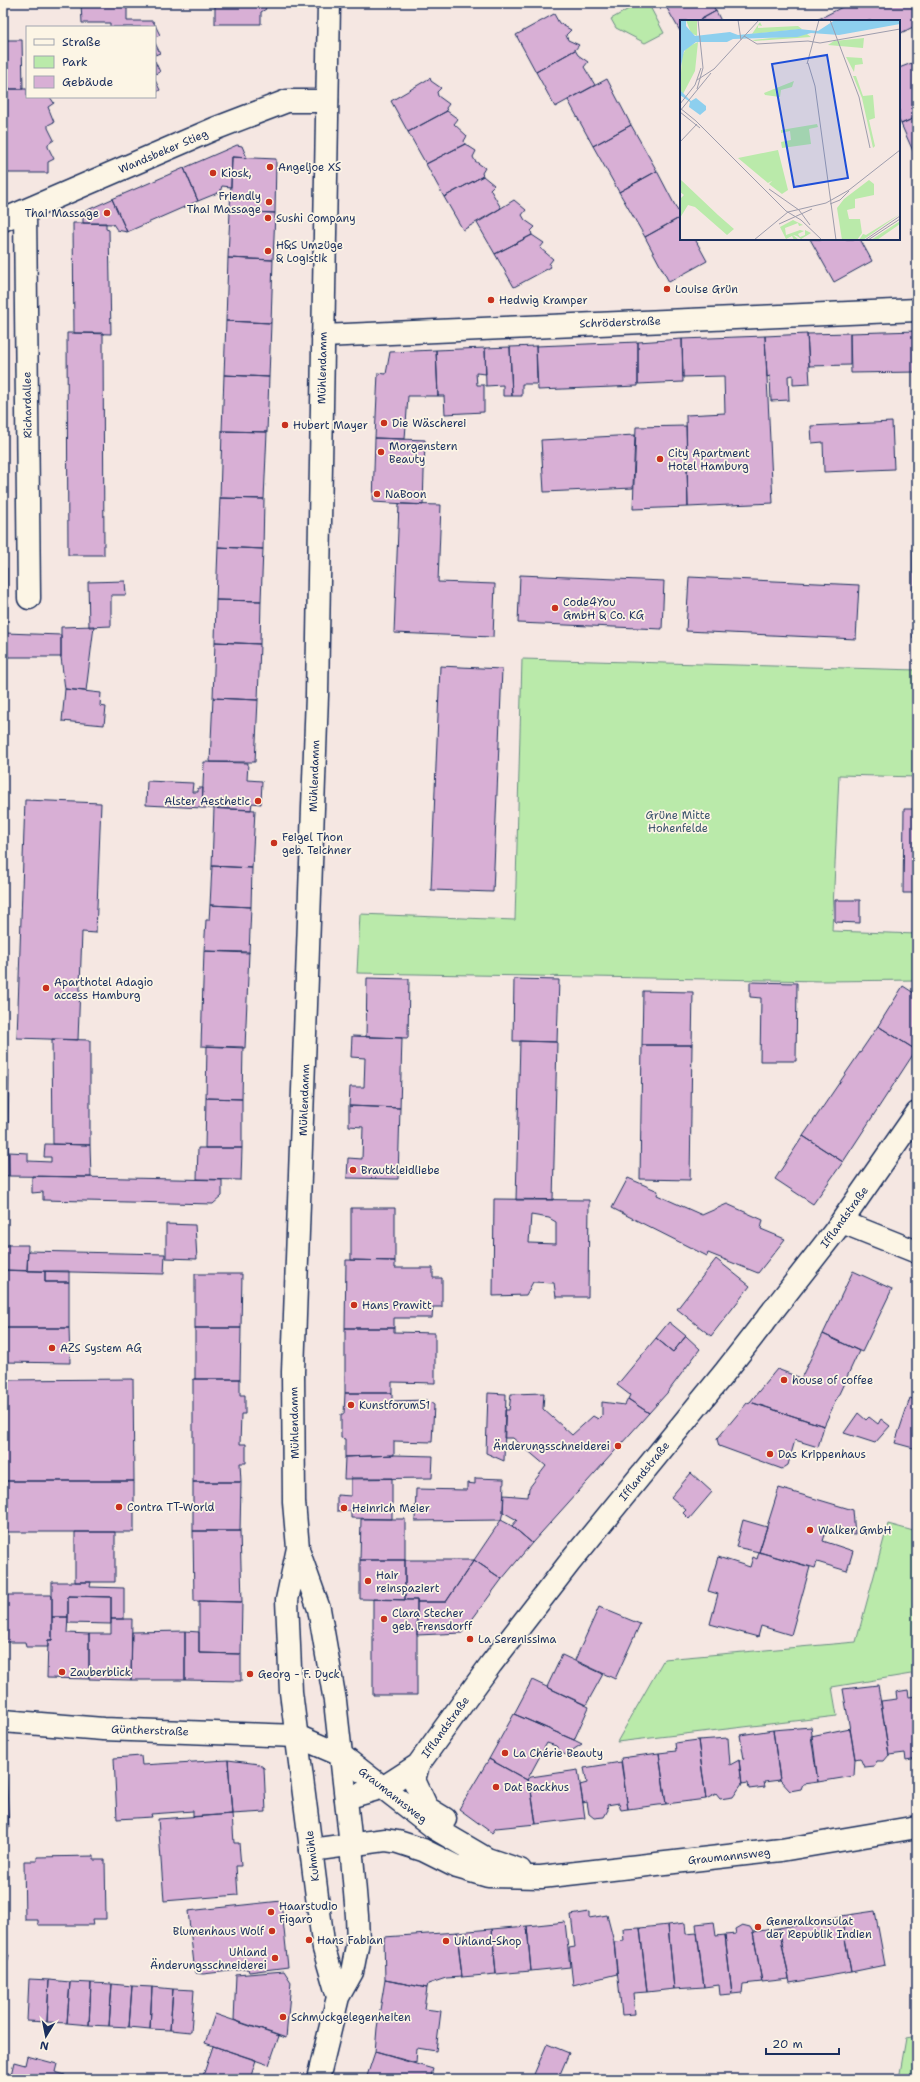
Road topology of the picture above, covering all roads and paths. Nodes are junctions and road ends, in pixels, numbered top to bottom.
1 (329, 3) edge
2 (327, 101) junction
3 (25, 211) junction
4 (3, 220) edge
5 (917, 310) edge
6 (323, 336) junction
7 (29, 598) dead end
8 (917, 1113) edge
9 (842, 1222) junction
10 (917, 1252) edge
11 (298, 1548) junction
12 (3, 1721) edge
13 (297, 1736) junction
14 (341, 1755) junction
15 (418, 1765) junction
16 (384, 1787) junction
17 (346, 1798) junction
18 (917, 1827) edge
19 (352, 1844) junction
20 (311, 1850) junction
21 (488, 1859) junction
22 (540, 1878) junction
23 (338, 1997) junction
24 (318, 2079) edge

1 - 2 street, Mühlendamm
2 - 3 street, Wandsbeker Stieg
2 - 6 street, Mühlendamm
3 - 4 street, Wandsbeker Stieg
3 - 7 street, Richardallee
5 - 6 street, Schröderstraße
6 - 11 street, Mühlendamm
8 - 9 street, Ifflandstraße
9 - 10 street
9 - 15 street, Ifflandstraße
11 - 13 street, Mühlendamm
11 - 14 street, Mühlendamm
12 - 13 street, Güntherstraße
13 - 14 street, Graumannsweg
13 - 20 street, Kuhmühle
14 - 16 street, Graumannsweg
14 - 17 street, Kuhmühle
15 - 16 street, Ifflandstraße
15 - 21 street, Graumannsweg
16 - 17 street, Ifflandstraße
16 - 21 street, Graumannsweg
17 - 19 street, Kuhmühle
18 - 22 street, Graumannsweg
19 - 20 street, Graumannsweg
19 - 22 street, Graumannsweg
19 - 23 street, Kuhmühle
20 - 23 street, Kuhmühle
21 - 22 street, Graumannsweg
23 - 24 street, Kuhmühle

